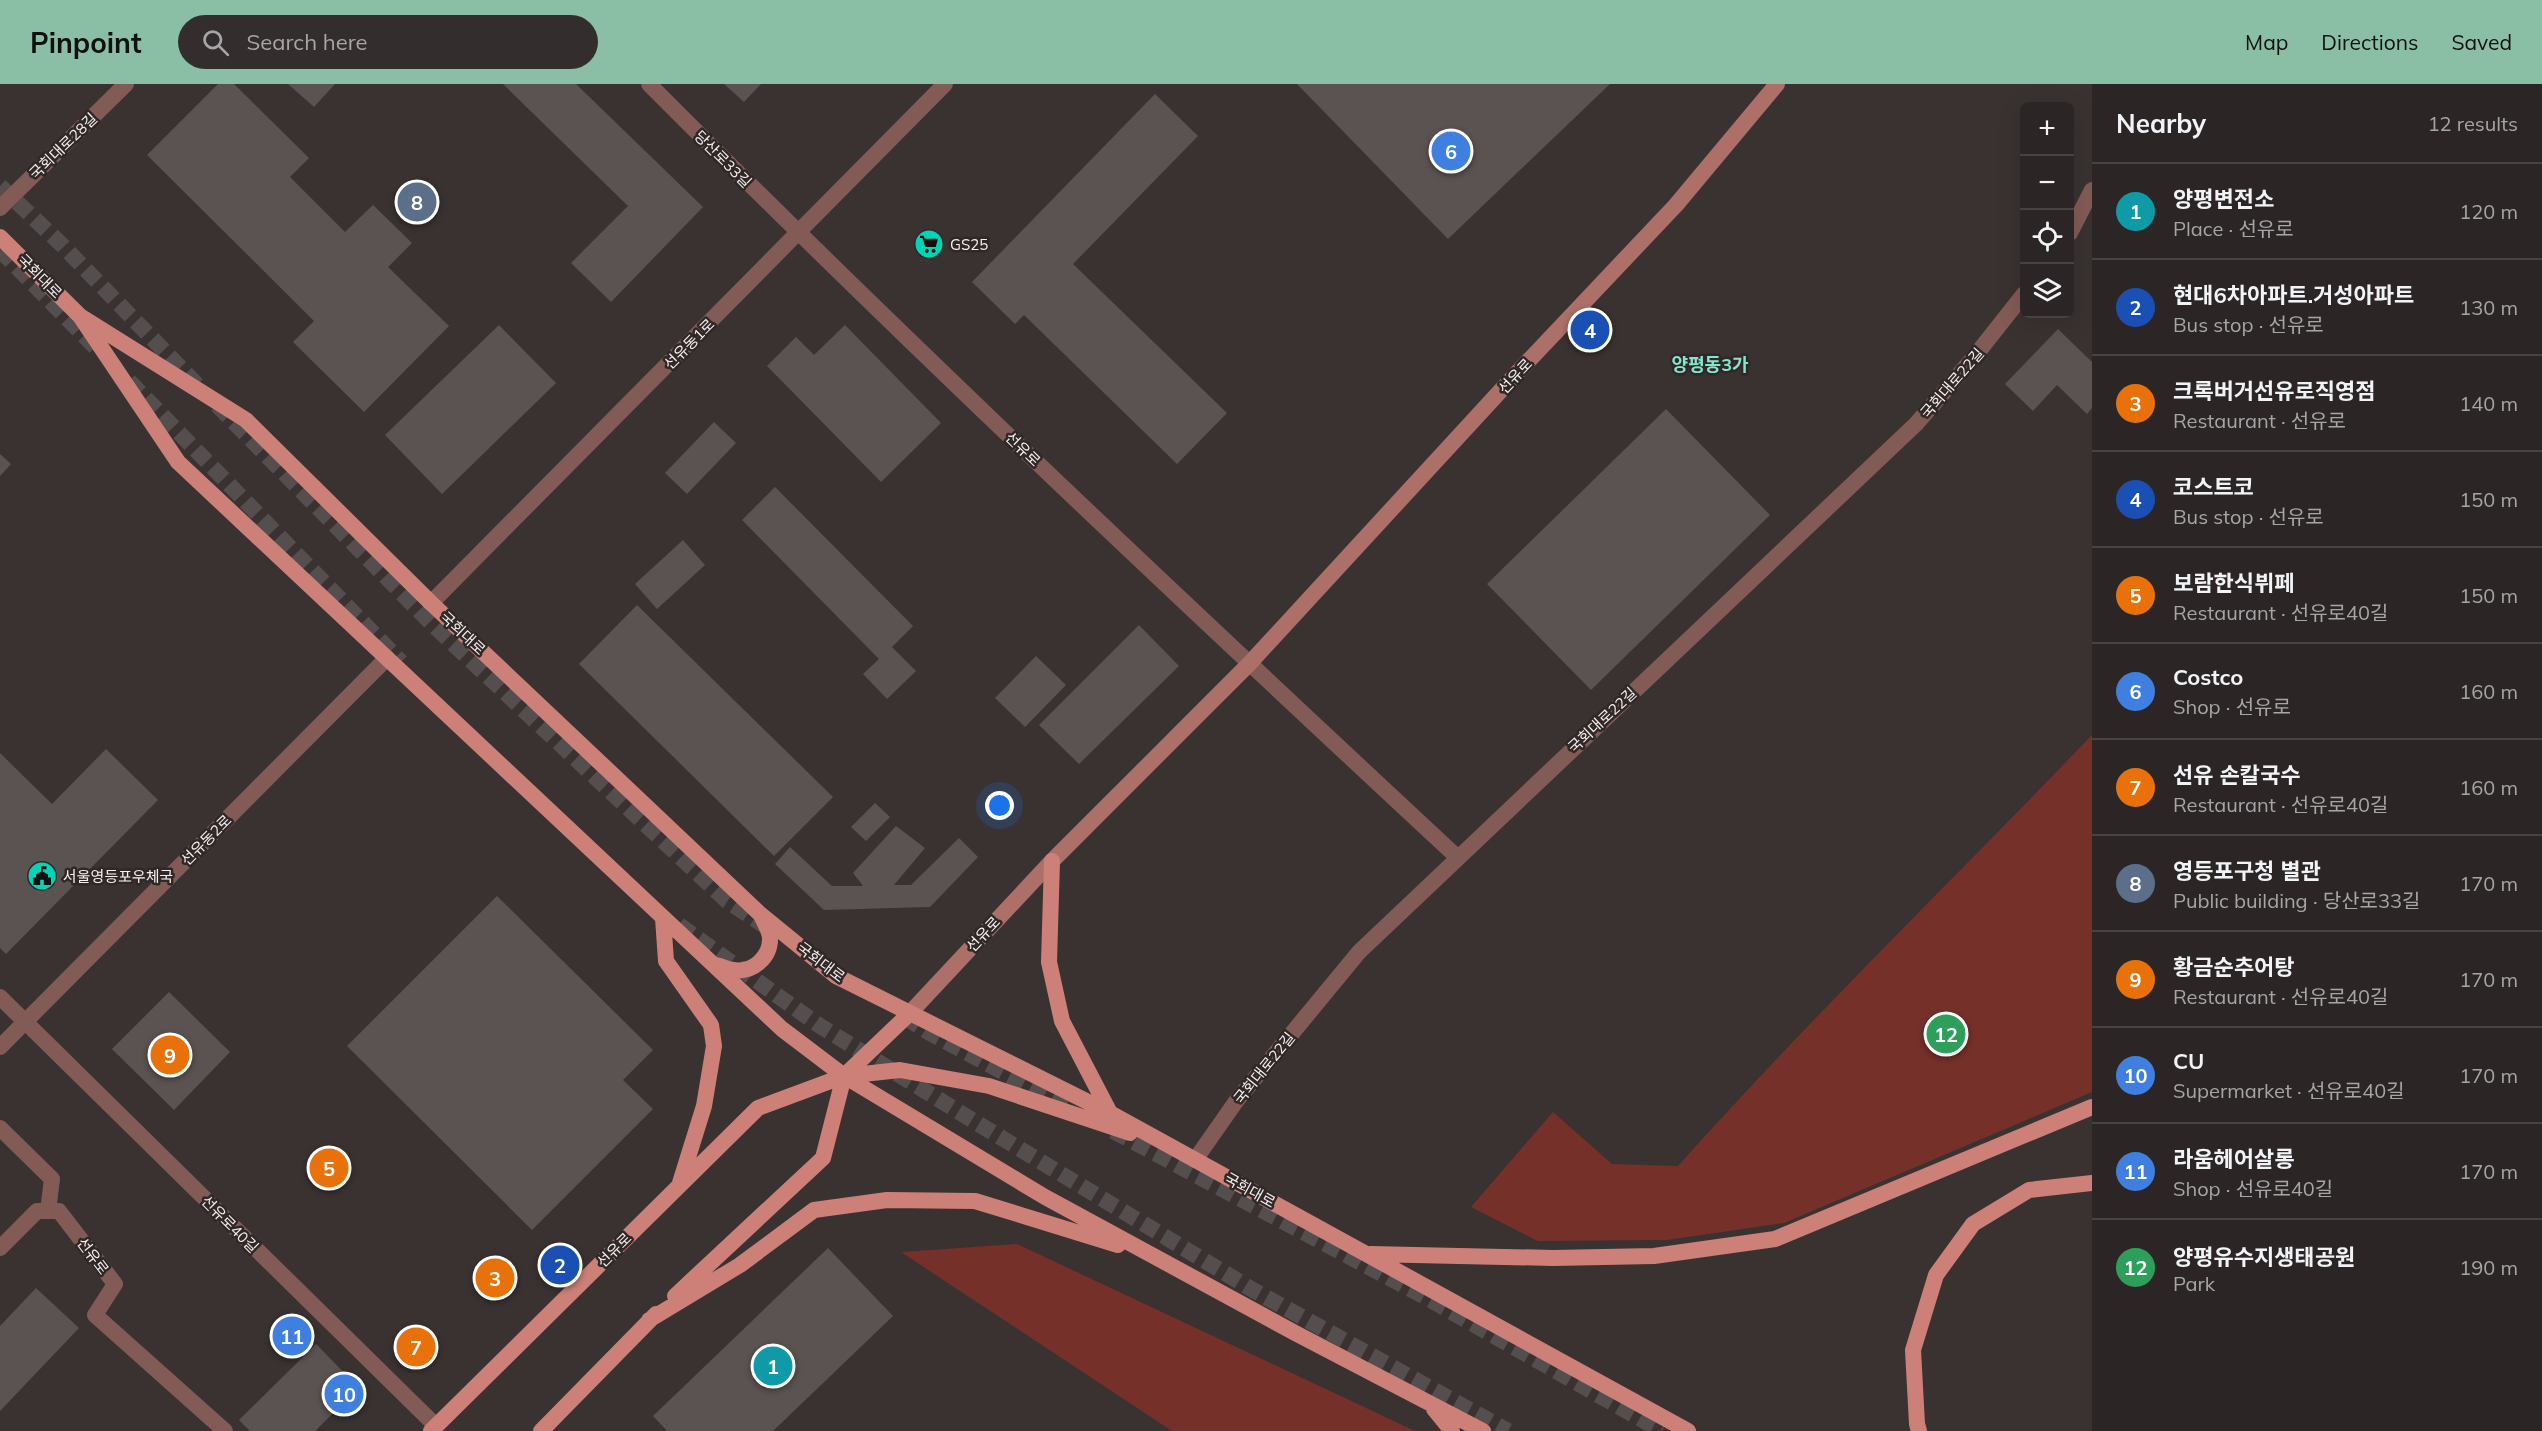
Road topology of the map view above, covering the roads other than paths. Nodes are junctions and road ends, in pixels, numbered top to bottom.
1 (126, 84) edge
2 (649, 84) edge
3 (945, 84) edge
4 (1777, 84) edge
5 (2092, 190) edge
6 (0, 208) edge
7 (2074, 225) edge
8 (798, 233) junction
9 (0, 237) edge
10 (2020, 300) edge
11 (80, 316) junction
12 (431, 603) junction
13 (387, 658) junction
14 (1249, 664) junction
15 (1457, 857) junction
16 (1052, 861) junction
17 (760, 914) junction
18 (663, 918) junction
19 (714, 964) junction
20 (0, 997) edge
21 (909, 1014) junction
22 (25, 1022) junction
23 (0, 1047) edge
24 (844, 1076) junction
25 (2092, 1107) edge
26 (1110, 1113) junction
27 (0, 1128) edge
28 (1170, 1146) junction
29 (1196, 1160) junction
30 (2092, 1183) edge
31 (680, 1185) junction
32 (48, 1211) junction
33 (0, 1248) edge
34 (1367, 1254) junction
35 (1150, 1255) junction
36 (650, 1320) junction
37 (1427, 1401) junction
38 (433, 1428) edge
39 (225, 1431) edge
40 (541, 1431) edge
41 (1452, 1431) edge
42 (1483, 1431) edge
43 (1688, 1431) edge
44 (1919, 1431) edge

1 - 6 street, 국회대로28길
2 - 8 street, 당산로33길
3 - 8 street, 선유동1로
4 - 14 main road, 선유로
5 - 7 street
8 - 12 street, 선유동1로
8 - 14 street, 선유로
9 - 11 main road, 국회대로
10 - 15 street, 국회대로22길
11 - 12 main road, 국회대로
11 - 13 main road, 국회대로
12 - 17 main road, 국회대로
13 - 18 main road, 국회대로
13 - 22 street, 선유동2로
14 - 15 street
14 - 16 main road, 선유로
15 - 29 street, 국회대로22길
16 - 21 main road, 선유로
16 - 26 main road
17 - 19 main road
17 - 21 main road, 국회대로
18 - 19 main road, 국회대로
18 - 31 main road
19 - 24 main road, 국회대로
20 - 22 street, 선유로40길
21 - 24 main road, 선유로
21 - 26 main road, 국회대로
22 - 23 street, 선유동2로
22 - 38 street, 선유로40길
24 - 28 main road
24 - 31 main road, 선유로
24 - 35 main road, 국회대로
24 - 36 main road
25 - 34 main road
26 - 28 main road, 국회대로
27 - 32 street
28 - 29 main road, 국회대로
29 - 34 main road, 국회대로
30 - 44 main road
31 - 38 main road, 선유로
32 - 33 street
32 - 39 street, 선유로
34 - 43 main road, 국회대로
35 - 36 main road
35 - 37 main road, 국회대로
36 - 40 main road
37 - 41 main road
37 - 42 main road, 국회대로

